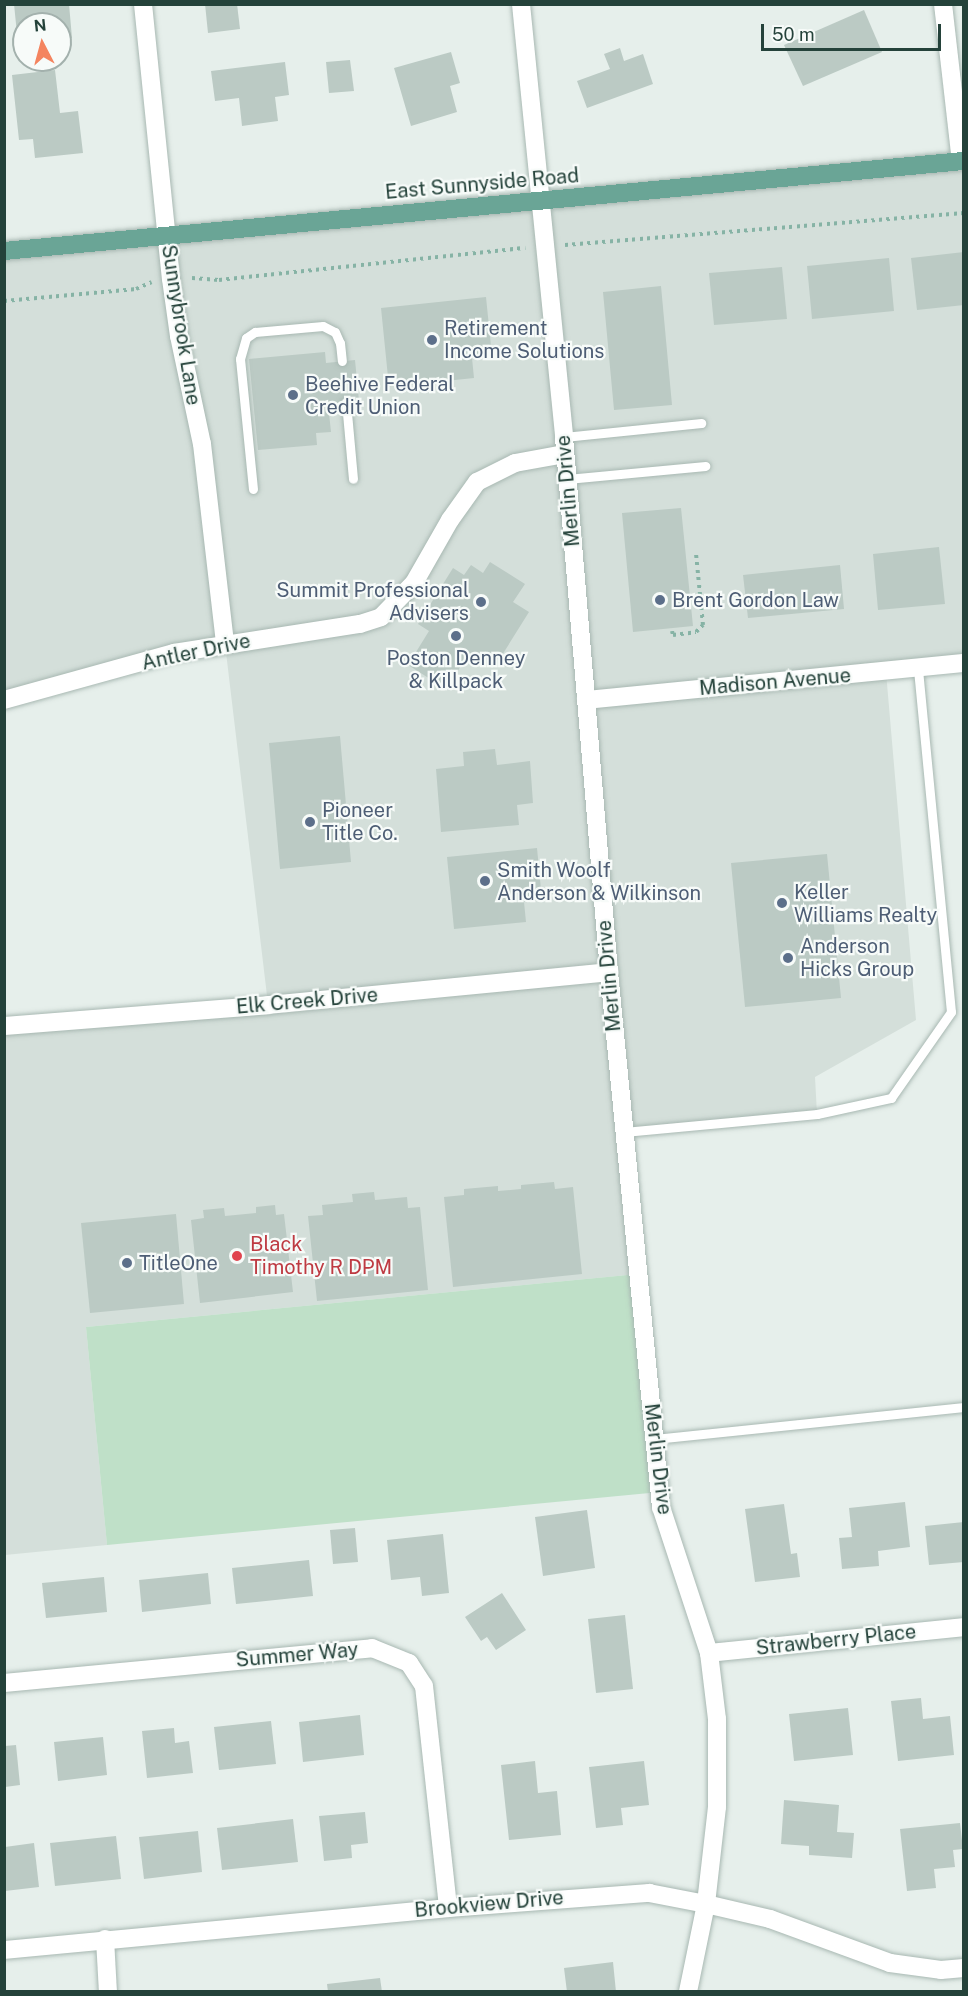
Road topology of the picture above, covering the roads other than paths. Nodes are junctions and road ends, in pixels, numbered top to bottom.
1 (143, 4) edge
2 (521, 4) edge
3 (943, 4) edge
4 (962, 161) edge
5 (540, 201) junction
6 (166, 236) junction
7 (4, 251) edge
8 (342, 361) dead end
9 (346, 402) dead end
10 (701, 423) dead end
11 (564, 445) junction
12 (705, 465) dead end
13 (353, 479) dead end
14 (567, 479) junction
15 (253, 489) dead end
16 (225, 644) junction
17 (963, 663) edge
18 (918, 668) junction
19 (4, 700) edge
20 (586, 700) junction
21 (609, 972) junction
22 (4, 1026) edge
23 (624, 1132) junction
24 (963, 1407) edge
25 (654, 1439) junction
26 (963, 1627) edge
27 (709, 1653) junction
28 (4, 1683) edge
29 (706, 1904) junction
30 (448, 1908) junction
31 (105, 1939) junction
32 (4, 1950) edge
33 (963, 1968) edge
34 (108, 1992) edge
35 (688, 1992) edge

1 - 6 street, Sunnybrook Lane
2 - 5 street, Merlin Drive
3 - 4 street
4 - 5 main road, East Sunnyside Road
5 - 6 main road, East Sunnyside Road
5 - 11 street, Merlin Drive
6 - 7 main road, East Sunnyside Road
6 - 16 street, Sunnybrook Lane
8 - 15 lane
9 - 13 lane
10 - 11 lane
11 - 14 street, Merlin Drive
11 - 16 street, Antler Drive
12 - 14 lane
14 - 20 street, Merlin Drive
16 - 19 street, Antler Drive
17 - 18 street, Madison Avenue
18 - 20 street, Madison Avenue
18 - 23 lane
20 - 21 street, Merlin Drive
21 - 22 street, Elk Creek Drive
21 - 23 street, Merlin Drive
23 - 25 street, Merlin Drive
24 - 25 lane
25 - 27 street, Merlin Drive
26 - 27 street, Strawberry Place
27 - 29 street, Merlin Drive
28 - 30 street, Summer Way
29 - 30 street, Brookview Drive
29 - 33 street, Brookview Drive
29 - 35 street, Merlin Drive
30 - 31 street, Brookview Drive
31 - 32 street, Brookview Drive
31 - 34 street

